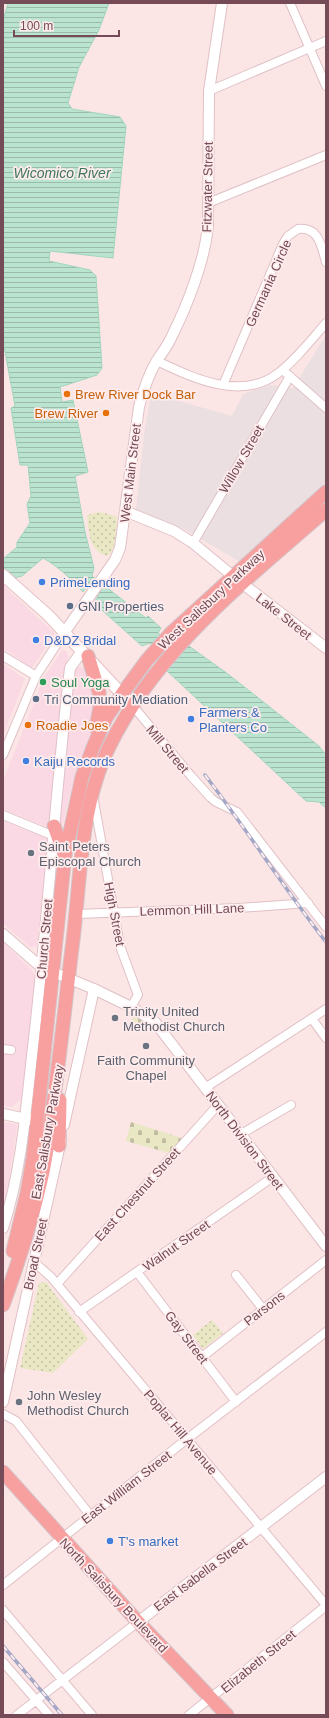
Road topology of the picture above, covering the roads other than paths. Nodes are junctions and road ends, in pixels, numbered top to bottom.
1 (222, 3) edge
2 (290, 3) edge
3 (326, 41) edge
4 (309, 48) junction
5 (326, 86) edge
6 (209, 91) junction
7 (326, 155) edge
8 (208, 203) junction
9 (326, 262) edge
10 (326, 323) edge
11 (156, 361) junction
12 (282, 369) junction
13 (290, 376) junction
14 (223, 385) junction
15 (326, 408) edge
16 (326, 492) edge
17 (326, 510) edge
18 (125, 511) junction
19 (192, 543) junction
20 (3, 575) edge
21 (238, 580) junction
22 (64, 633) junction
23 (326, 648) edge
24 (85, 654) junction
25 (3, 656) edge
26 (36, 676) junction
27 (122, 694) junction
28 (133, 706) junction
29 (94, 745) junction
30 (3, 755) edge
31 (93, 792) junction
32 (3, 815) edge
33 (54, 831) junction
34 (65, 855) junction
35 (308, 903) junction
36 (114, 912) junction
37 (76, 914) junction
38 (326, 927) edge
39 (3, 934) edge
40 (41, 968) junction
41 (54, 972) junction
42 (68, 978) junction
43 (94, 989) junction
44 (131, 1007) junction
45 (326, 1009) edge
46 (312, 1019) junction
47 (326, 1038) edge
48 (60, 1057) junction
49 (205, 1088) junction
50 (218, 1105) junction
51 (292, 1105) dead end
52 (3, 1114) edge
53 (31, 1119) junction
54 (51, 1121) junction
55 (241, 1134) junction
56 (59, 1146) junction
57 (273, 1177) junction
58 (3, 1228) edge
59 (326, 1246) edge
60 (326, 1260) edge
61 (34, 1262) junction
62 (137, 1272) junction
63 (236, 1275) dead end
64 (3, 1280) edge
65 (57, 1284) junction
66 (3, 1305) edge
67 (263, 1309) junction
68 (79, 1312) junction
69 (326, 1332) edge
70 (202, 1357) junction
71 (3, 1402) edge
72 (236, 1402) junction
73 (3, 1414) edge
74 (187, 1439) junction
75 (3, 1472) edge
76 (326, 1477) edge
77 (90, 1515) junction
78 (261, 1527) junction
79 (61, 1538) junction
80 (3, 1585) edge
81 (326, 1606) edge
82 (3, 1610) edge
83 (138, 1622) junction
84 (3, 1662) edge
85 (62, 1680) junction
86 (211, 1698) junction
87 (36, 1700) junction
88 (17, 1715) edge
89 (49, 1715) edge
90 (92, 1715) edge
91 (189, 1715) edge
92 (227, 1715) edge

1 - 6 street, Fitzwater Street
2 - 4 street
3 - 4 street
4 - 5 street
4 - 6 street
6 - 8 street, Fitzwater Street
7 - 8 street
8 - 11 street, Fitzwater Street
9 - 14 street, Germania Circle
10 - 12 street
11 - 14 street
11 - 18 street, West Main Street
12 - 13 street
12 - 14 street
13 - 15 street
13 - 19 street, Willow Street
16 - 21 main road, West Salisbury Parkway
17 - 21 main road, West Salisbury Parkway
18 - 19 street, Lake Street
18 - 22 street, West Main Street
19 - 21 street, Lake Street
20 - 22 main road, Mill Street
21 - 23 street, Lake Street
21 - 27 main road, West Salisbury Parkway
21 - 28 main road, West Salisbury Parkway
22 - 24 main road, Mill Street
22 - 26 street, West Main Street
24 - 27 main road, Mill Street
24 - 29 main road
24 - 33 street, Church Street
25 - 26 street
26 - 30 street, West Main Street
27 - 28 main road, Mill Street
27 - 29 main road, West Salisbury Parkway
28 - 31 main road, West Salisbury Parkway
28 - 35 street, Mill Street
29 - 34 main road, West Salisbury Parkway
31 - 36 street, High Street
31 - 37 main road, West Salisbury Parkway
32 - 33 street
33 - 34 main road
33 - 40 street, Church Street
34 - 41 main road, West Salisbury Parkway
35 - 36 street, Lemmon Hill Lane
35 - 38 street, Mill Street
36 - 37 street, Lemmon Hill Lane
36 - 44 street, High Street
37 - 42 main road, West Salisbury Parkway
39 - 40 street, North Division Street
40 - 41 street, North Division Street
40 - 53 street, Church Street
41 - 42 street, North Division Street
41 - 53 main road, East Salisbury Parkway
42 - 43 street, North Division Street
42 - 48 main road, East Salisbury Parkway
43 - 44 street, North Division Street
43 - 56 street, Broad Street
44 - 49 street, North Division Street
45 - 46 street
46 - 47 street
46 - 49 street
48 - 54 main road, East Salisbury Parkway
48 - 56 main road
49 - 50 street, North Division Street
50 - 55 street, North Division Street
50 - 65 street, East Chestnut Street
51 - 55 street
52 - 53 street
53 - 54 street
53 - 58 street, Church Street
53 - 64 main road, East Salisbury Parkway
54 - 66 main road, East Salisbury Parkway
55 - 57 street, North Division Street
56 - 61 street, Broad Street
57 - 59 street, North Division Street
57 - 62 street, Walnut Street
60 - 67 street, Parsons
61 - 65 street, Poplar Hill Avenue
61 - 71 street, Broad Street
62 - 68 street, Walnut Street
62 - 70 street, Gay Street
63 - 67 street
65 - 68 street, Poplar Hill Avenue
67 - 70 street, Parsons
68 - 74 street, Poplar Hill Avenue
69 - 72 street, East William Street
70 - 72 street, Gay Street
72 - 74 street, East William Street
73 - 77 street
74 - 77 street, East William Street
74 - 78 street, Poplar Hill Avenue
75 - 79 main road, North Salisbury Boulevard
76 - 78 street, East Isabella Street
77 - 79 street, East William Street
78 - 81 street, Poplar Hill Avenue
78 - 83 street, East Isabella Street
79 - 80 street, East William Street
79 - 83 main road, North Salisbury Boulevard
81 - 86 street, Elizabeth Street
82 - 85 street
83 - 85 street, East Isabella Street
83 - 86 main road, North Salisbury Boulevard
84 - 87 street
85 - 87 street, East Isabella Street
85 - 90 street
86 - 91 street, Elizabeth Street
86 - 92 main road, North Salisbury Boulevard
87 - 88 street, East Isabella Street
87 - 89 street

